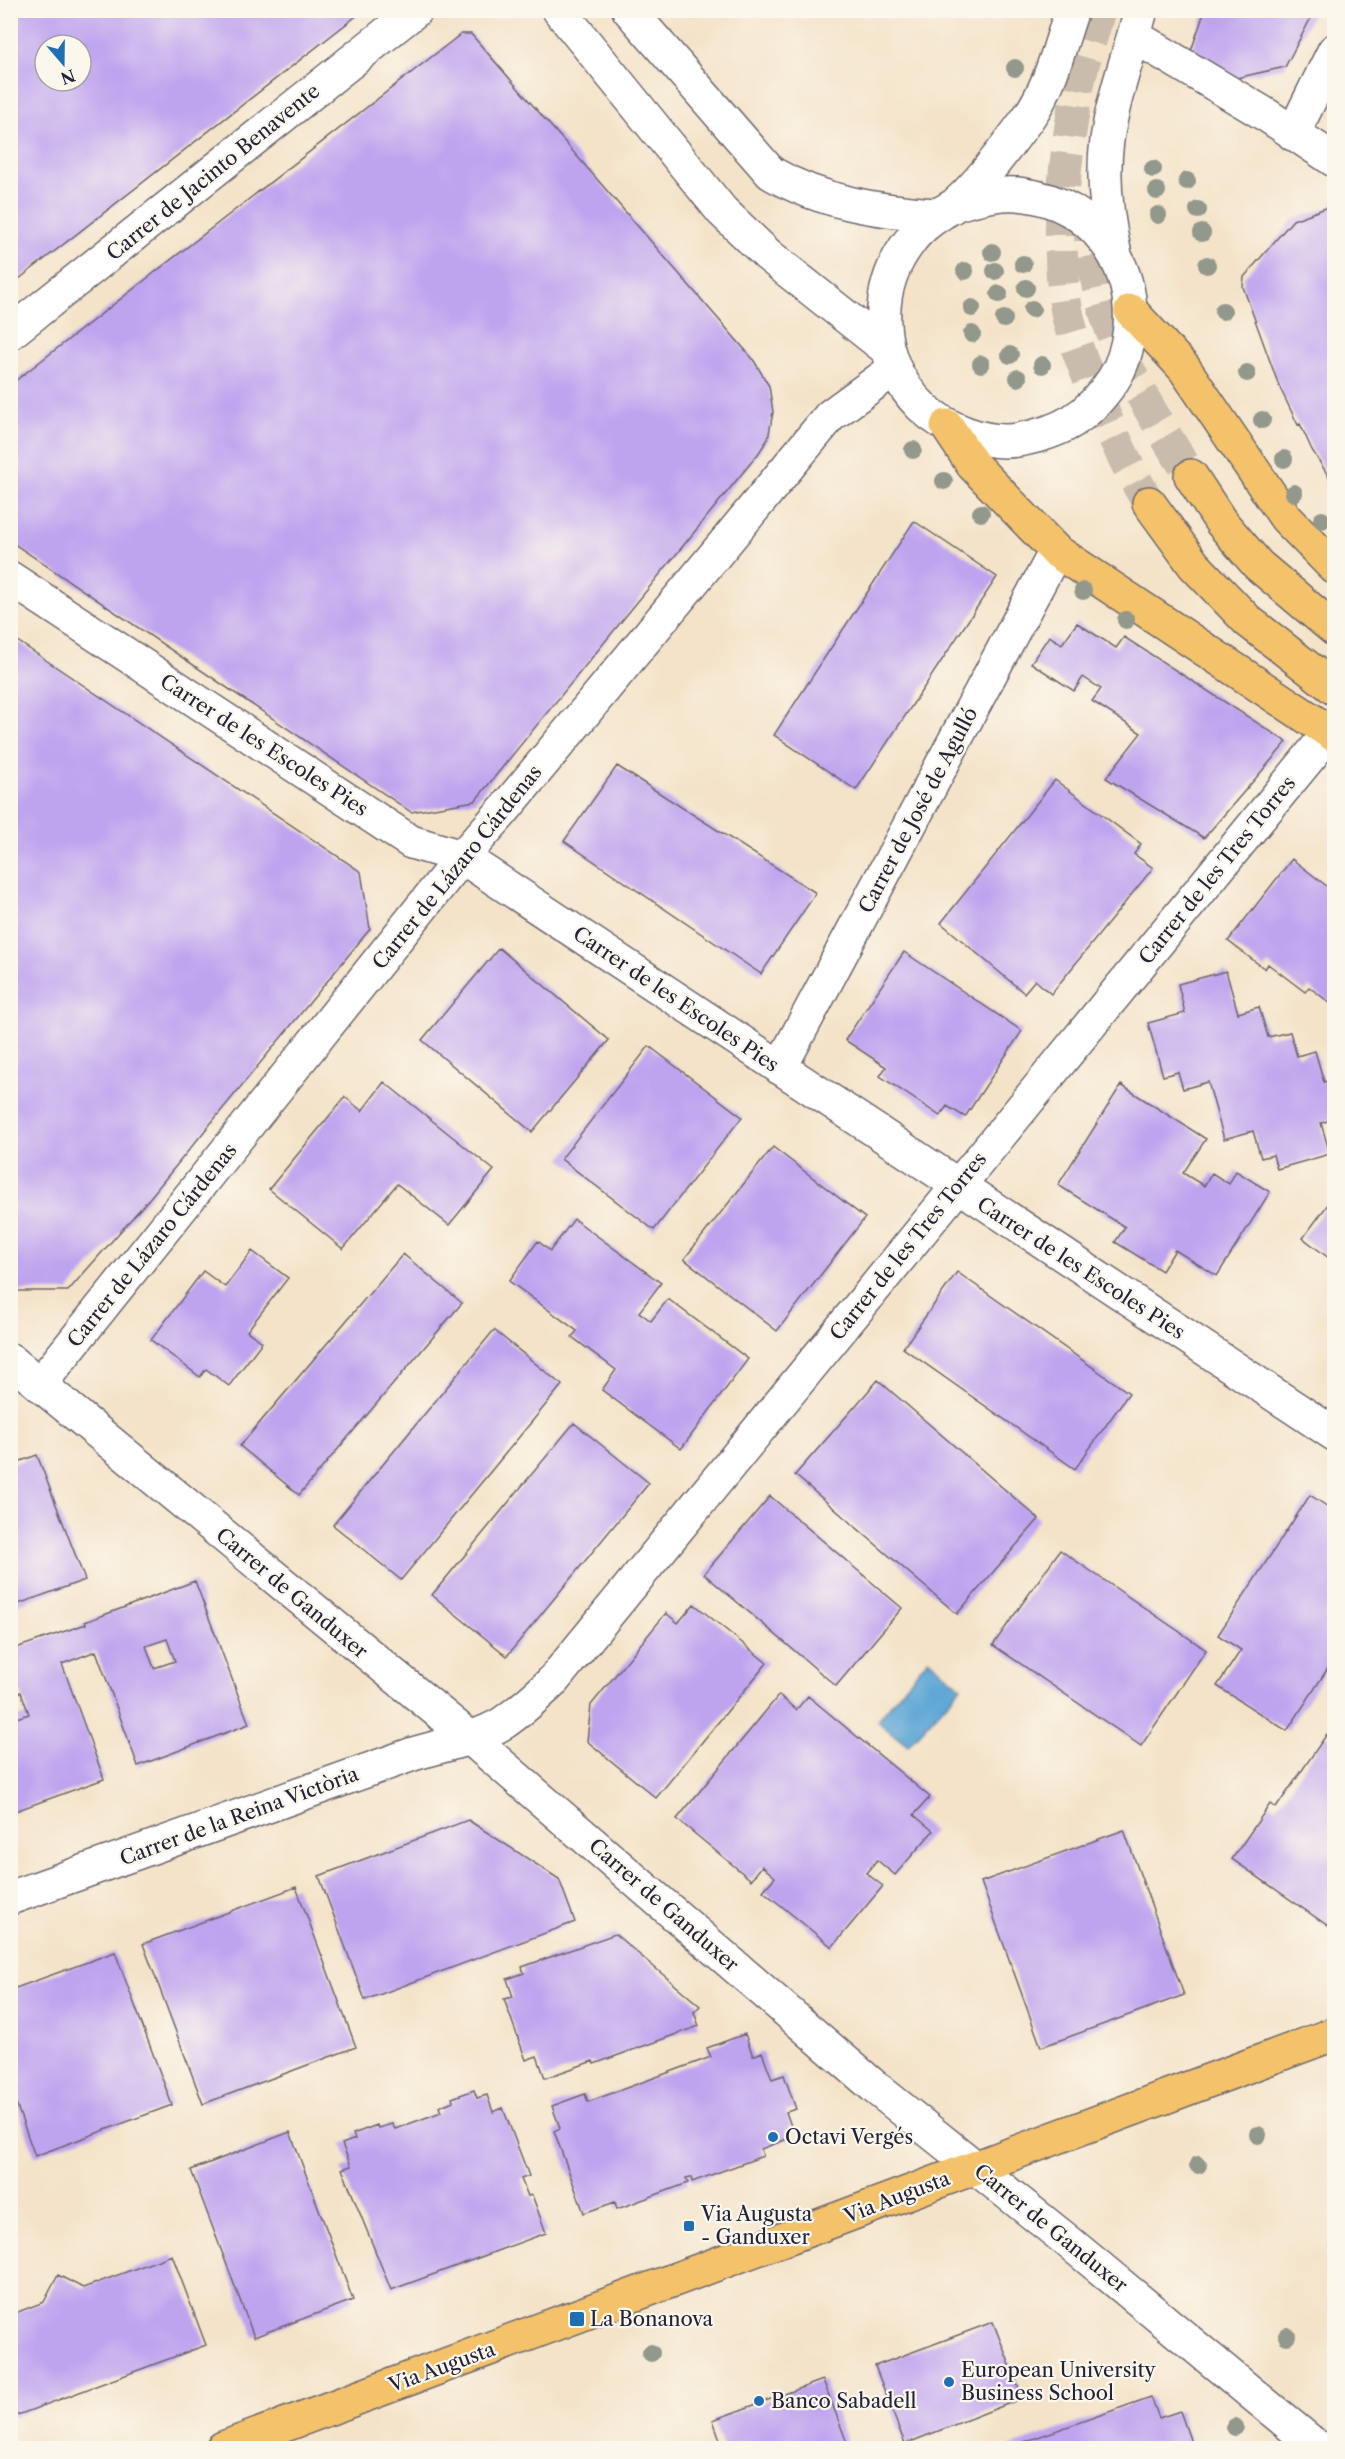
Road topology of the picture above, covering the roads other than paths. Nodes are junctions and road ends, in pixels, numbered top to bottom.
1 (416, 10) edge
2 (559, 10) edge
3 (629, 10) edge
4 (1072, 10) edge
5 (1138, 23) edge
6 (1335, 51) edge
7 (1293, 134) junction
8 (1335, 160) edge
9 (947, 209) junction
10 (1115, 255) junction
11 (1131, 310) junction
12 (10, 333) edge
13 (891, 359) junction
14 (948, 426) junction
15 (1191, 476) tunnel mouth
16 (1149, 503) tunnel mouth
17 (1056, 550) junction
18 (1335, 567) edge
19 (10, 578) edge
20 (1335, 629) edge
21 (1335, 688) edge
22 (1332, 734) edge
23 (462, 857) junction
24 (780, 1068) junction
25 (957, 1186) junction
26 (10, 1360) edge
27 (25, 1389) edge
28 (1335, 1434) edge
29 (469, 1737) junction
30 (10, 1898) edge
31 (1335, 2034) edge
32 (976, 2167) junction
33 (224, 2448) edge
34 (1318, 2448) edge

1 - 12 street, Carrer de Jacinto Benavente
2 - 13 street
3 - 9 street
4 - 9 street
5 - 7 street
5 - 10 street
6 - 7 street
7 - 8 street
9 - 10 street
9 - 13 street
10 - 11 street
11 - 14 street
11 - 18 main road
13 - 14 street
13 - 23 street, Carrer de Lázaro Cárdenas
14 - 17 main road
15 - 20 main road
16 - 21 main road
17 - 22 main road
17 - 24 street, Carrer de José de Agulló
19 - 23 street, Carrer de les Escoles Pies
22 - 25 street, Carrer de les Tres Torres
23 - 24 street, Carrer de les Escoles Pies
23 - 27 street, Carrer de Lázaro Cárdenas
24 - 25 street, Carrer de les Escoles Pies
25 - 28 street, Carrer de les Escoles Pies
25 - 29 street, Carrer de les Tres Torres
26 - 27 street, Carrer de Ganduxer
27 - 29 street, Carrer de Ganduxer
29 - 30 street, Carrer de la Reina Victòria
29 - 32 street, Carrer de Ganduxer
31 - 32 main road, Via Augusta
32 - 33 main road, Via Augusta
32 - 34 street, Carrer de Ganduxer

